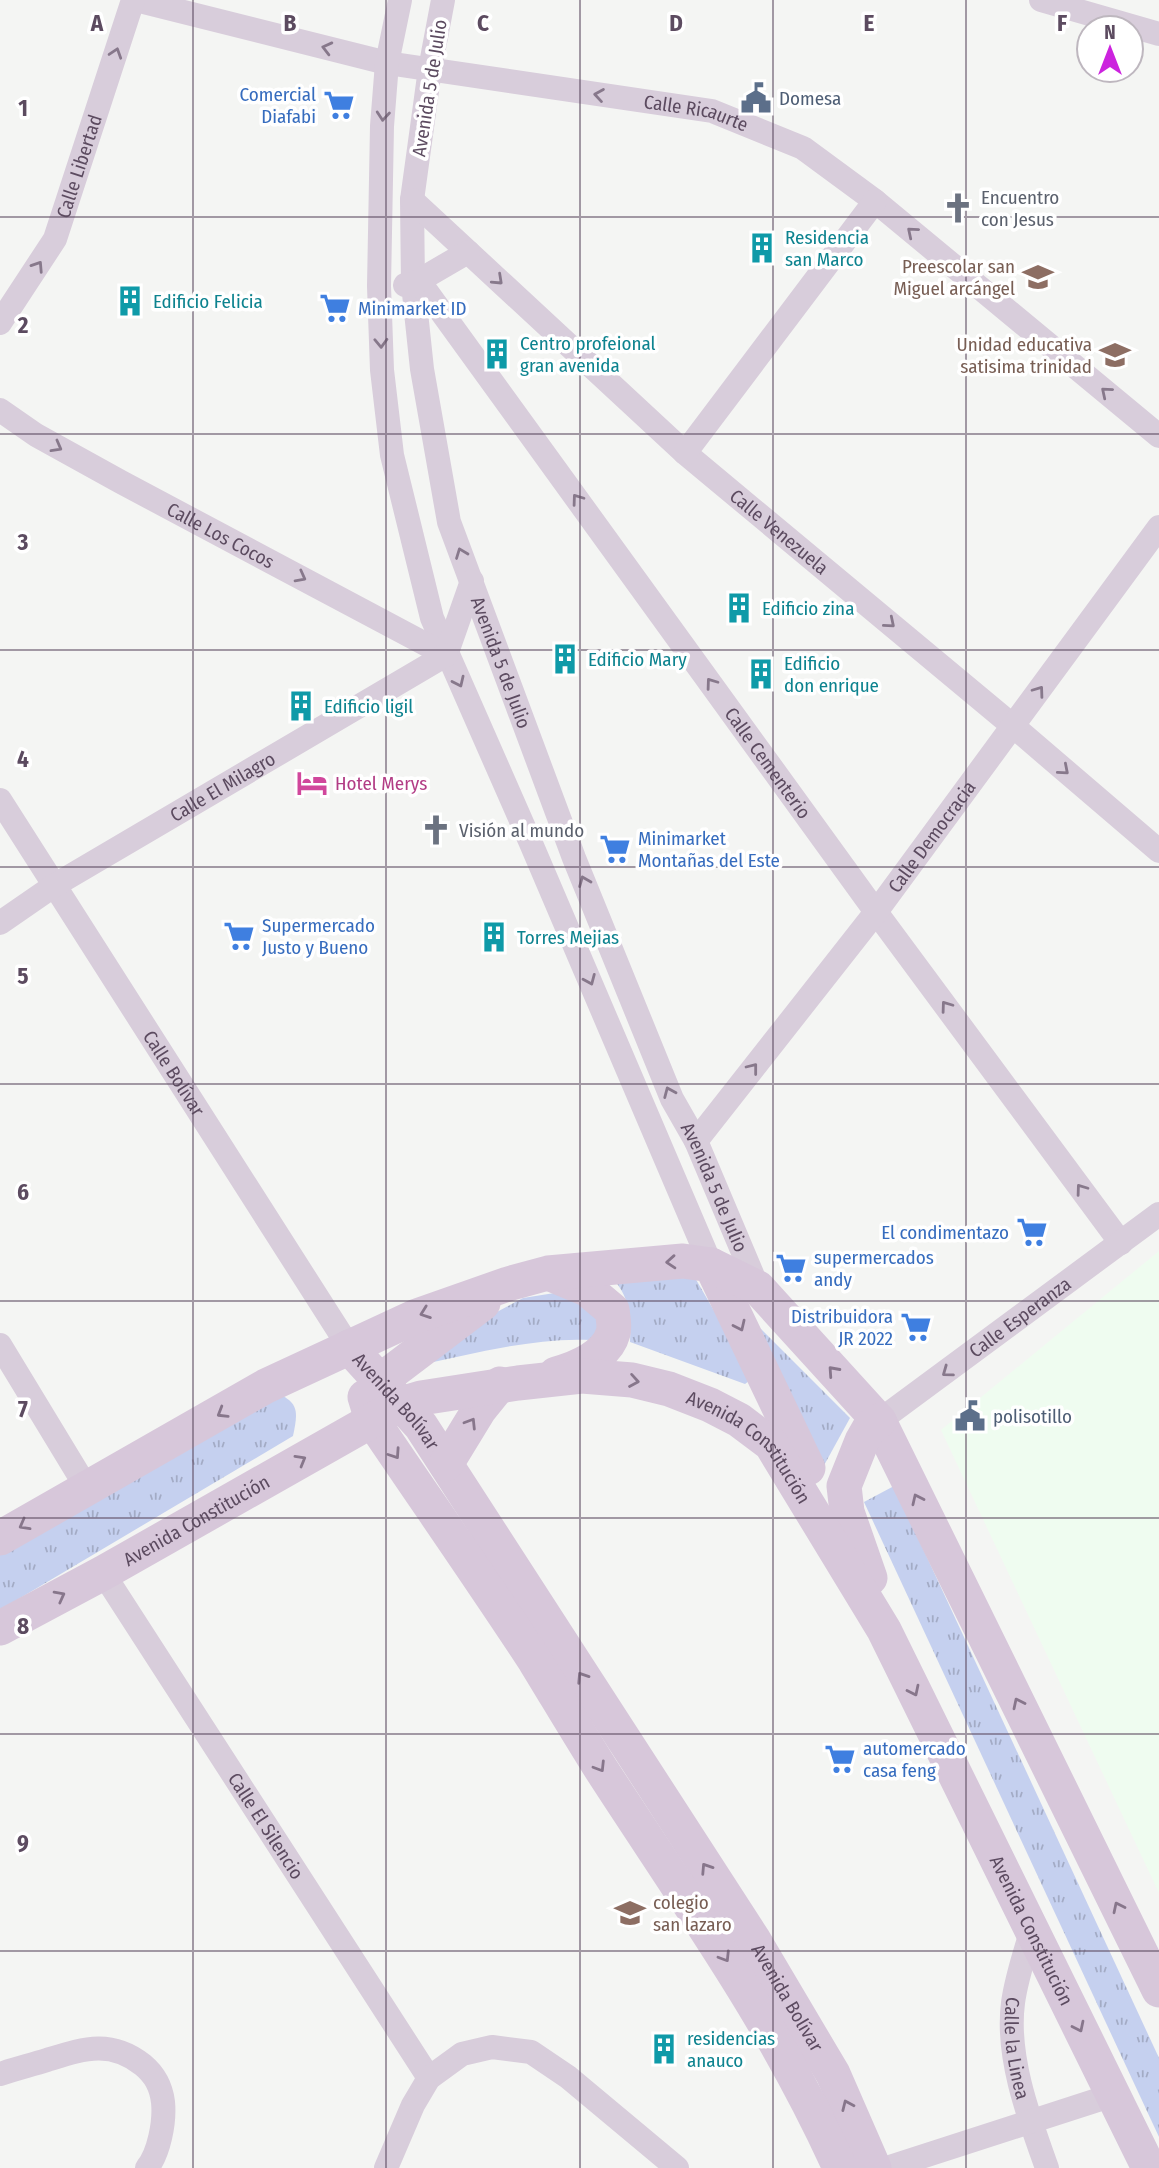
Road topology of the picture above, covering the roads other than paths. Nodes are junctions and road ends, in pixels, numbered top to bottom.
1 (134, 0) edge
2 (400, 0) edge
3 (443, 0) edge
4 (1041, 0) edge
5 (1159, 34) edge
6 (387, 64) junction
7 (430, 69) junction
8 (412, 200) junction
9 (875, 201) junction
10 (468, 252) junction
11 (416, 282) junction
12 (379, 286) junction
13 (0, 323) edge
14 (0, 410) edge
15 (1159, 436) edge
16 (685, 453) junction
17 (1159, 527) edge
18 (472, 581) junction
19 (446, 655) junction
20 (1013, 726) junction
21 (0, 800) edge
22 (1159, 851) edge
23 (55, 885) junction
24 (876, 912) junction
25 (0, 923) edge
26 (696, 1141) junction
27 (1159, 1214) edge
28 (1121, 1244) junction
29 (711, 1265) junction
30 (548, 1273) junction
31 (508, 1284) junction
32 (758, 1288) junction
33 (0, 1345) edge
34 (349, 1347) junction
35 (509, 1383) junction
36 (384, 1401) junction
37 (879, 1421) junction
38 (446, 1464) junction
39 (88, 1490) junction
40 (0, 1538) edge
41 (103, 1573) junction
42 (0, 1628) edge
43 (884, 1630) junction
44 (1032, 1929) junction
45 (1151, 1956) edge
46 (1159, 1990) edge
47 (0, 2074) edge
48 (429, 2078) junction
49 (1113, 2095) junction
50 (1030, 2120) junction
51 (148, 2168) edge
52 (386, 2168) edge
53 (677, 2168) edge
54 (840, 2168) edge
55 (874, 2168) edge
56 (887, 2168) edge
57 (1047, 2168) edge
58 (1149, 2168) edge

6 -> 1 street, Calle Ricaurte
13 -> 1 street, Calle Libertad
2 - 6 street, Avenida 5 de Julio
3 - 7 street, Avenida 5 de Julio
4 - 5 street
6 - 7 street, Calle Ricaurte
6 -> 12 street, Avenida 5 de Julio
7 - 8 street, Avenida 5 de Julio
9 -> 7 street, Calle Ricaurte
8 - 10 street, Calle Venezuela
8 - 11 street, Avenida 5 de Julio
15 -> 9 street, Calle Ricaurte
9 - 16 street
10 - 11 street
10 -> 16 street, Calle Venezuela
11 - 12 street
18 -> 11 street, Avenida 5 de Julio
24 -> 11 street, Calle Cementerio
12 -> 19 street, Avenida 5 de Julio
14 -> 19 street, Calle Los Cocos
16 -> 20 street, Calle Venezuela
20 -> 17 street, Calle Democracia
18 - 19 street
26 -> 18 street, Avenida 5 de Julio
19 - 23 street, Calle El Milagro
19 -> 29 street, Avenida 5 de Julio
20 -> 22 street, Calle Venezuela
20 - 24 street, Calle Democracia
21 - 23 street, Calle Bolívar
23 - 25 street, Calle El Milagro
23 - 34 street, Calle Bolívar
26 -> 24 street, Calle Democracia
28 -> 24 street, Calle Cementerio
26 - 32 street, Avenida 5 de Julio
27 - 28 street, Calle Esperanza
28 -> 37 street, Calle Esperanza
29 -> 30 main road
29 - 32 main road
29 -> 43 main road
30 - 31 main road
30 - 35 main road
31 -> 34 main road
31 - 36 main road
37 -> 32 main road
33 - 39 street
34 - 36 main road, Avenida Bolívar
34 -> 39 main road
35 - 36 main road, Avenida Constitución
38 -> 35 main road
35 -> 43 main road, Avenida Constitución
36 - 38 main road, Avenida Bolívar
41 -> 36 main road, Avenida Constitución
36 -> 54 main road, Avenida Bolívar
37 - 43 main road
45 -> 37 main road
55 -> 38 main road, Avenida Bolívar
39 -> 40 main road
42 -> 41 main road, Avenida Constitución
41 - 48 street, Calle El Silencio
43 -> 44 main road, Avenida Constitución
44 -> 49 main road, Avenida Constitución
44 - 50 street, Calle la Linea
45 - 46 main road
47 - 51 street
48 - 52 street
48 - 53 street
49 - 50 street
49 - 58 main road, Avenida Constitución
50 - 56 street
50 - 57 street, Calle la Linea

